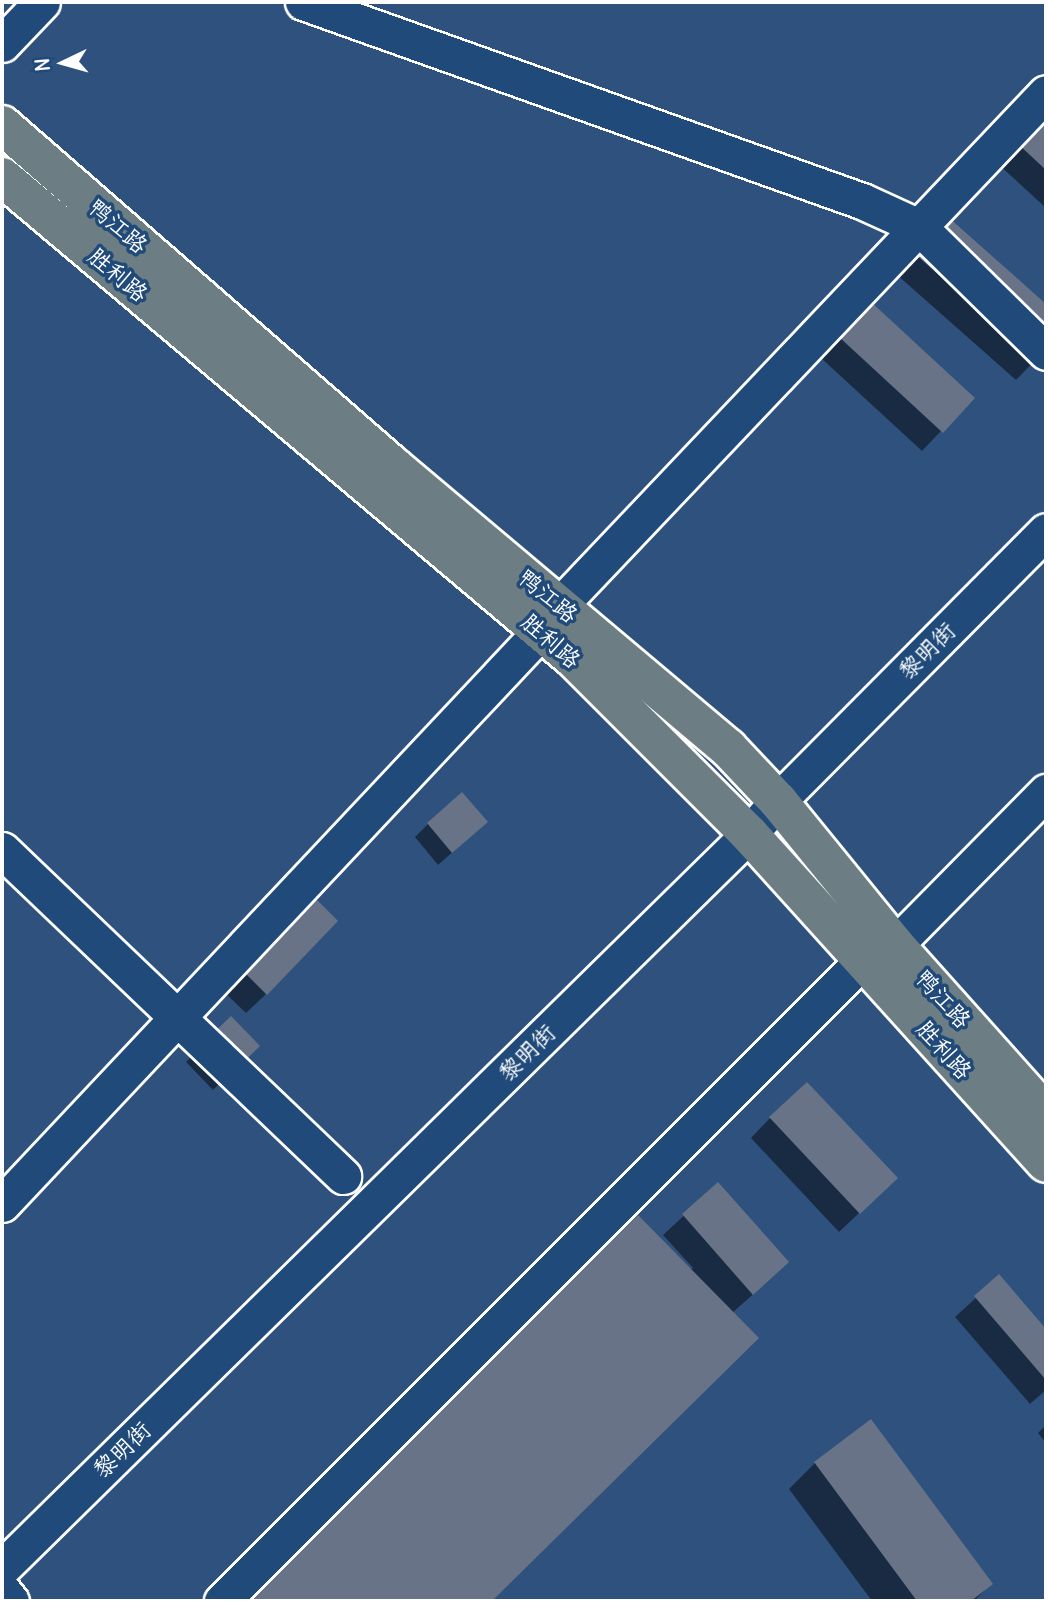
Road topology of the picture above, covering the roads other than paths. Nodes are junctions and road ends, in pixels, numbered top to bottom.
1 (42, 2) edge
2 (303, 2) edge
3 (2, 44) edge
4 (1046, 93) edge
5 (2, 125) edge
6 (2, 177) edge
7 (919, 227) junction
8 (1046, 352) edge
9 (1046, 531) edge
10 (550, 619) junction
11 (1046, 792) edge
12 (778, 801) junction
13 (750, 834) junction
14 (2, 850) edge
15 (879, 952) junction
16 (177, 1018) junction
17 (1046, 1114) edge
18 (1046, 1163) edge
19 (343, 1176) dead end
20 (2, 1204) edge
21 (2, 1568) edge
22 (2, 1590) edge
23 (11, 1601) edge
24 (222, 1601) edge

1 - 3 street
2 - 7 street
4 - 7 street
5 - 10 main road, 鸭江路
6 - 10 main road, 胜利路
7 - 8 street
7 - 10 street
9 - 12 street, 黎明街
10 - 12 main road, 鸭江路
10 - 13 main road, 胜利路
10 - 16 street
11 - 15 street
12 - 13 street, 黎明街
12 - 15 main road, 鸭江路
13 - 15 main road, 胜利路
13 - 21 street, 黎明街
14 - 16 street
15 - 17 main road, 鸭江路
15 - 18 main road, 胜利路
15 - 24 street
16 - 19 street
16 - 20 street
22 - 23 street

